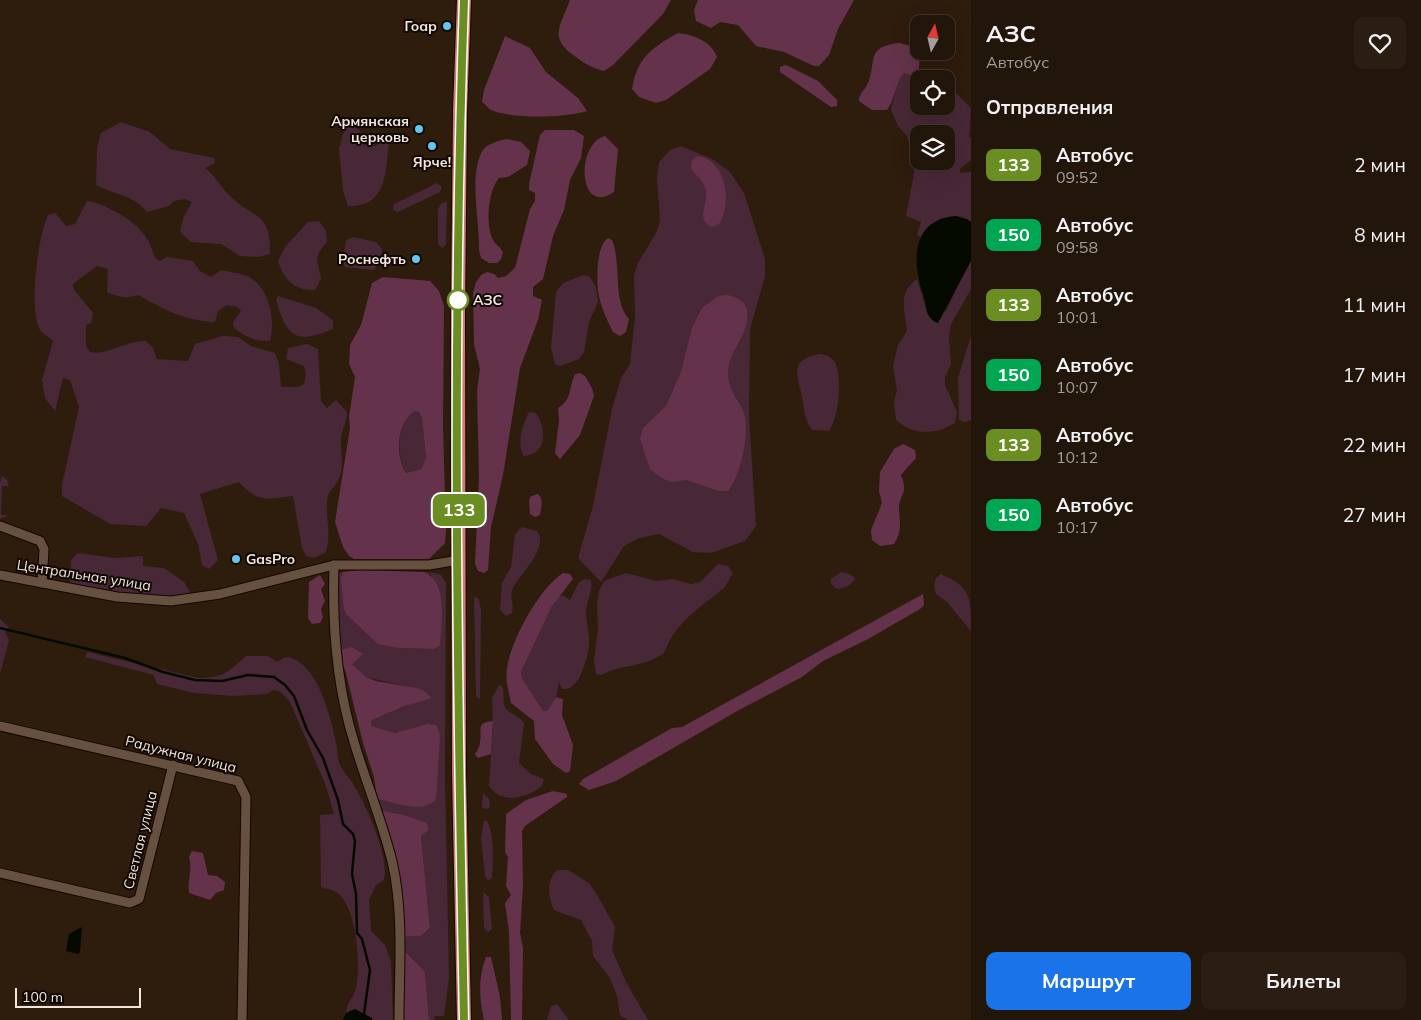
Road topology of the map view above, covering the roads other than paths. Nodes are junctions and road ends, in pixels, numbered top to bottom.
1 (464, 0) edge
2 (0, 526) edge
3 (459, 560) junction
4 (334, 565) junction
5 (0, 575) edge
6 (42, 583) junction
7 (0, 726) edge
8 (173, 765) junction
9 (0, 873) edge
10 (242, 1020) edge
11 (399, 1020) edge
12 (464, 1020) edge

1 - 3 highway
2 - 6 street
3 - 4 street, Центральная улица
3 - 12 highway
4 - 6 street, Центральная улица
4 - 11 street
5 - 6 street, Центральная улица
7 - 8 street, Радужная улица
8 - 9 street, Светлая улица
8 - 10 street, Радужная улица

